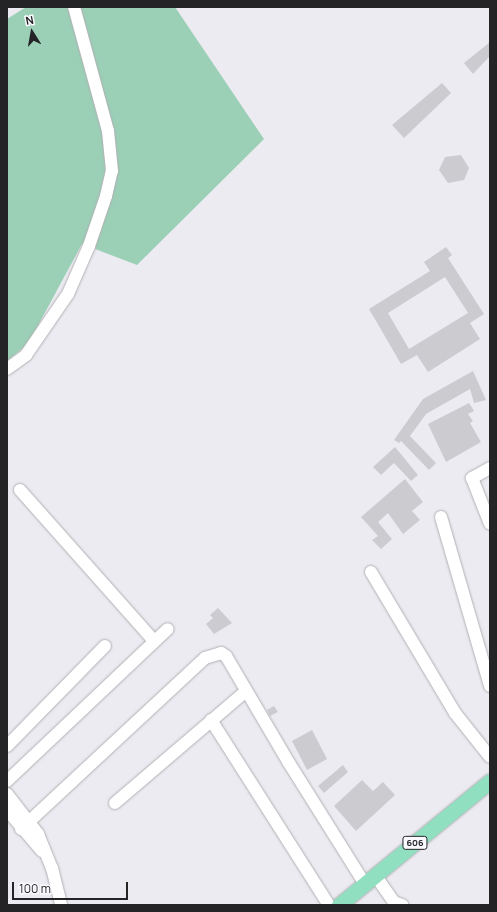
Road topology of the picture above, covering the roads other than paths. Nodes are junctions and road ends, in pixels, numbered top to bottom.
1 (74, 7) edge
2 (7, 369) edge
3 (490, 468) edge
4 (20, 490) dead end
5 (442, 517) dead end
6 (490, 524) edge
7 (371, 572) dead end
8 (168, 629) dead end
9 (154, 641) junction
10 (105, 646) dead end
11 (490, 686) edge
12 (246, 691) junction
13 (210, 720) junction
14 (7, 746) edge
15 (490, 757) edge
16 (7, 781) edge
17 (490, 781) edge
18 (7, 794) edge
19 (115, 803) dead end
20 (7, 810) edge
21 (25, 825) junction
22 (370, 880) junction
23 (61, 905) edge
24 (329, 905) edge
25 (340, 905) edge
26 (402, 905) edge

1 - 2 street
3 - 6 street
4 - 9 street
5 - 11 street
7 - 15 street
8 - 9 street
9 - 16 street
10 - 14 street
12 - 13 street
12 - 21 street
12 - 22 street
13 - 19 street
13 - 24 street
17 - 22 main road, 606
18 - 21 street
20 - 21 street
21 - 23 street
22 - 25 main road, 606
22 - 26 street

